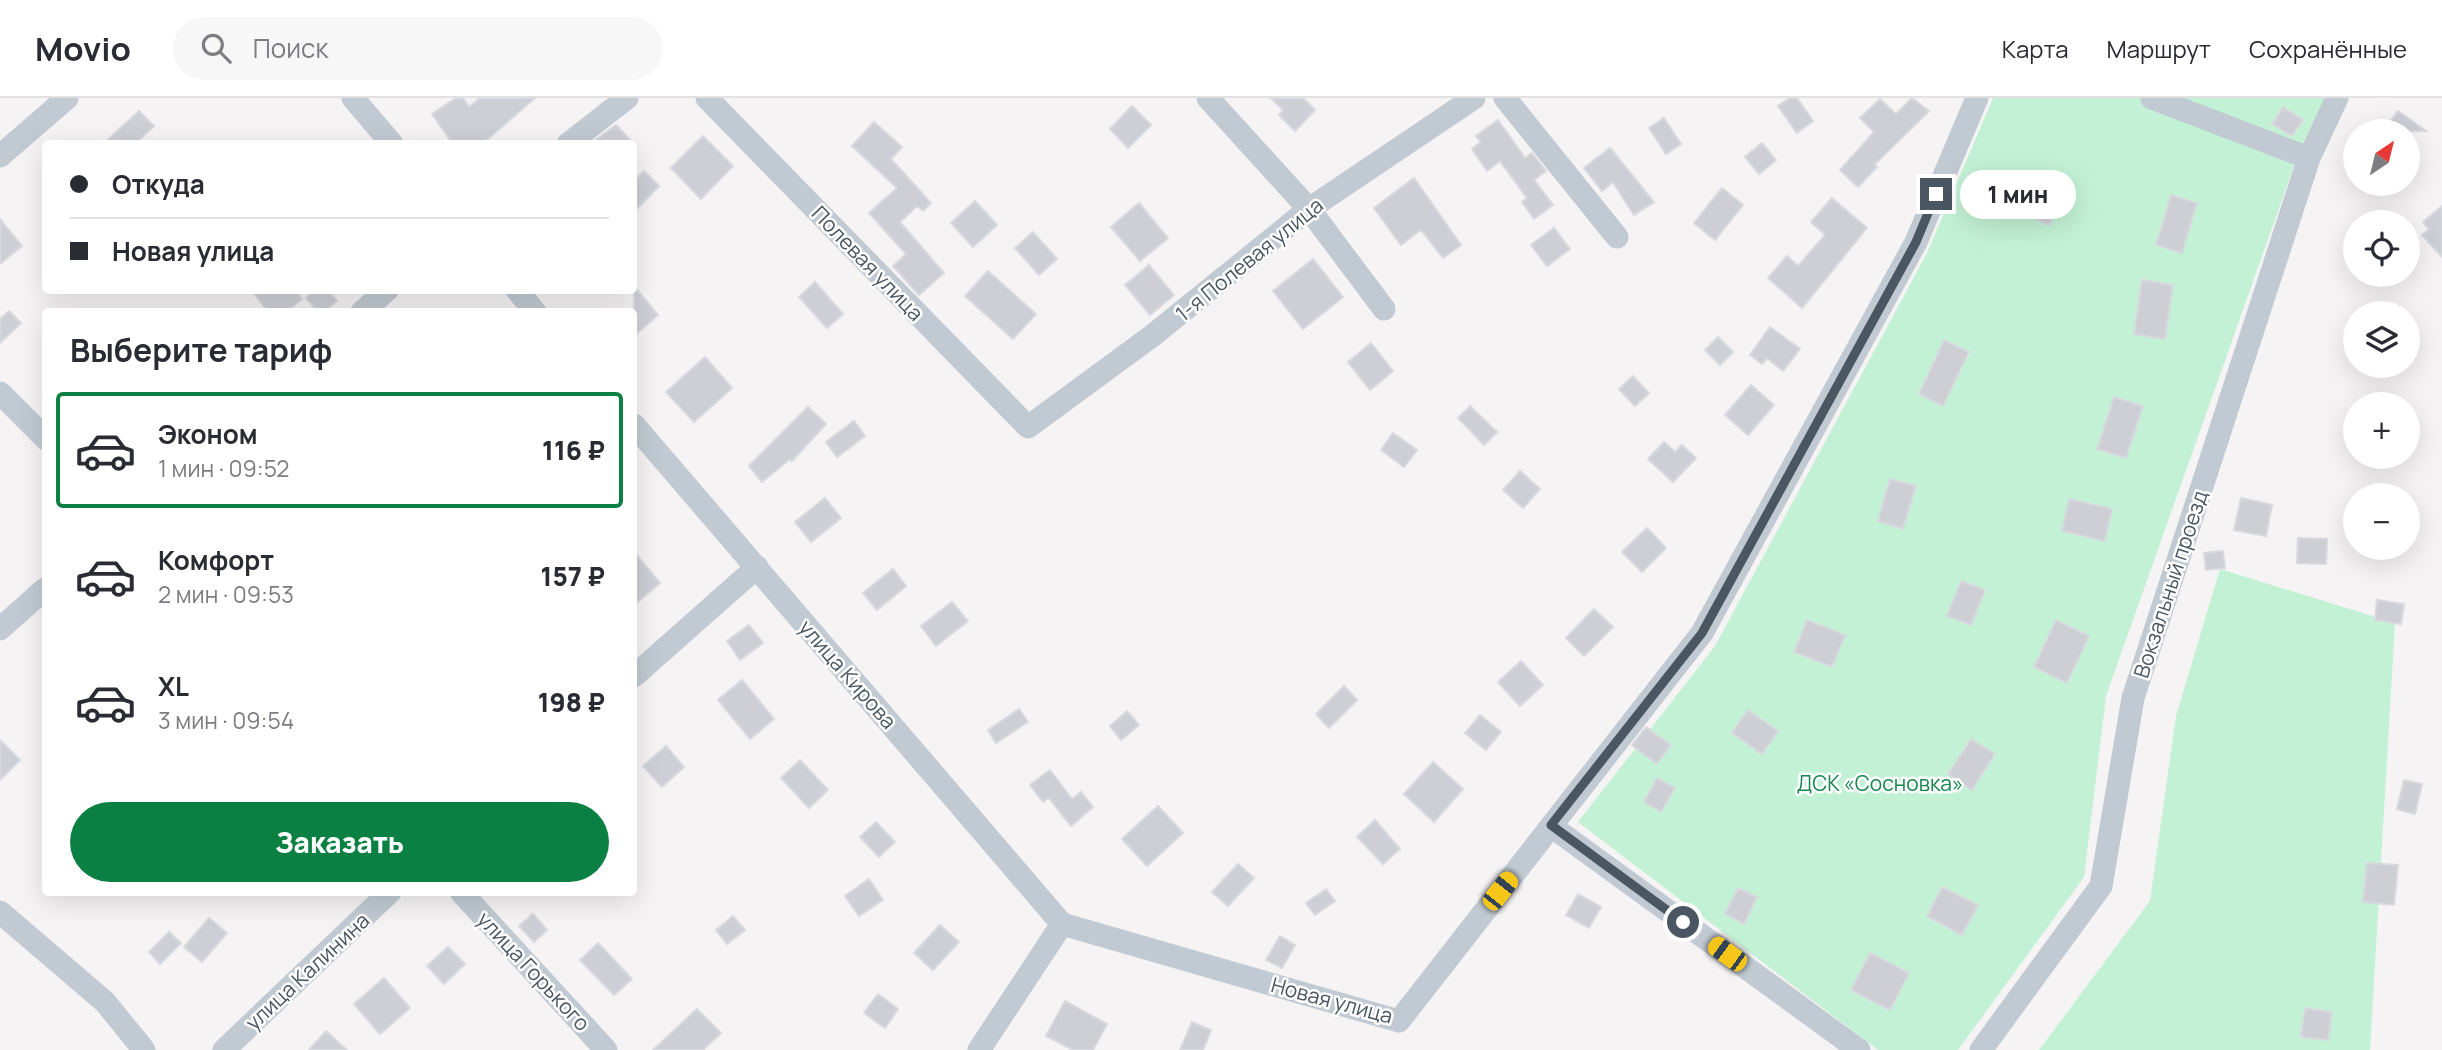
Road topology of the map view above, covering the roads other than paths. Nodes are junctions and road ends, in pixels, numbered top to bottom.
1 (67, 98) edge
2 (353, 98) edge
3 (627, 98) edge
4 (707, 98) edge
5 (1208, 98) edge
6 (1474, 98) edge
7 (1505, 98) edge
8 (1976, 98) edge
9 (2152, 98) edge
10 (2337, 98) edge
11 (389, 140) edge
12 (573, 140) edge
13 (0, 156) edge
14 (2309, 158) junction
15 (1309, 208) junction
16 (1617, 237) dead end
17 (382, 294) edge
18 (520, 294) edge
19 (367, 308) edge
20 (532, 308) edge
21 (1384, 309) dead end
22 (0, 393) edge
23 (1028, 427) joint
24 (637, 428) edge
25 (42, 435) edge
26 (757, 567) junction
27 (42, 592) edge
28 (0, 629) edge
29 (637, 673) edge
30 (1551, 825) junction
31 (386, 896) edge
32 (465, 896) edge
33 (0, 912) edge
34 (1062, 924) junction
35 (144, 1050) edge
36 (224, 1050) edge
37 (606, 1050) edge
38 (979, 1050) edge
39 (1859, 1050) edge
40 (1981, 1050) edge

1 - 13 street
2 - 11 street
3 - 12 street
4 - 23 street, Полевая улица
5 - 15 street
6 - 15 street, 1-я Полевая улица
7 - 16 street
8 - 30 street, Новая улица
9 - 14 street
10 - 14 street, Вокзальный проезд
14 - 40 street, Вокзальный проезд
15 - 21 street
15 - 23 street, 1-я Полевая улица
17 - 19 street
18 - 20 street
22 - 25 street
24 - 26 street, улица Кирова
26 - 29 street
26 - 34 street, улица Кирова
27 - 28 street
30 - 34 street, Новая улица
30 - 39 street
31 - 36 street, улица Калинина
32 - 37 street, улица Горького
33 - 35 street
34 - 38 street

